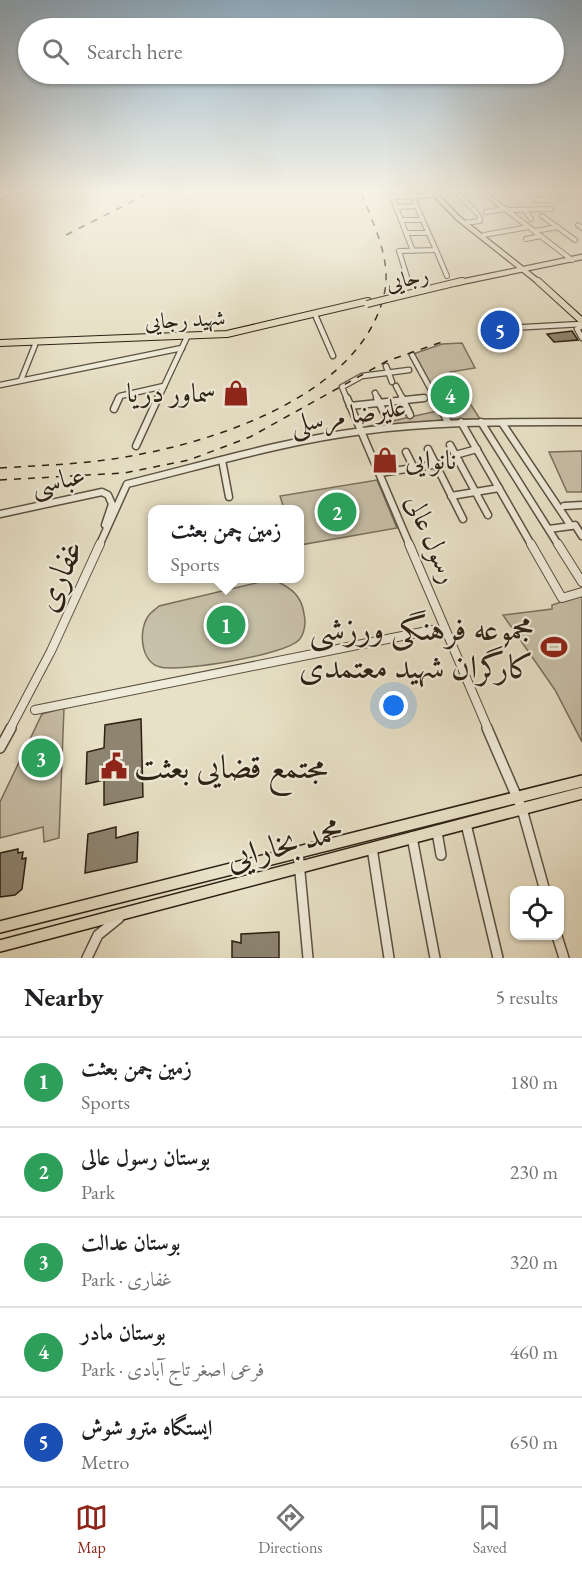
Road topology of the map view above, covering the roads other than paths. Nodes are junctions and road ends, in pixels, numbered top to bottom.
1 (406, 233) edge
2 (429, 234) edge
3 (478, 234) edge
4 (491, 234) edge
5 (538, 234) edge
6 (567, 234) edge
7 (484, 235) dead end
8 (521, 235) dead end
9 (541, 236) junction
10 (575, 240) dead end
11 (436, 250) junction
12 (413, 251) junction
13 (507, 256) junction
14 (582, 257) edge
15 (572, 260) junction
16 (519, 268) junction
17 (447, 276) dead end
18 (408, 280) dead end
19 (387, 298) junction
20 (367, 303) junction
21 (316, 317) junction
22 (581, 322) edge
23 (508, 328) dead end
24 (582, 338) edge
25 (186, 339) junction
26 (0, 344) edge
27 (35, 345) junction
28 (182, 348) junction
29 (412, 355) dead end
30 (333, 356) dead end
31 (386, 366) dead end
32 (409, 370) dead end
33 (388, 373) junction
34 (21, 380) junction
35 (0, 385) edge
36 (164, 386) junction
37 (375, 393) dead end
38 (424, 398) dead end
39 (403, 400) junction
40 (379, 403) junction
41 (350, 406) junction
42 (114, 409) dead end
43 (410, 415) dead end
44 (387, 419) dead end
45 (448, 422) junction
46 (461, 422) junction
47 (481, 422) junction
48 (582, 422) edge
49 (502, 423) junction
50 (361, 431) junction
51 (450, 445) dead end
52 (136, 446) dead end
53 (428, 449) dead end
54 (477, 449) junction
55 (406, 452) dead end
56 (457, 458) junction
57 (222, 460) junction
58 (435, 465) junction
59 (414, 468) junction
60 (380, 473) junction
61 (125, 486) joint
62 (499, 488) junction
63 (476, 492) junction
64 (451, 496) junction
65 (229, 497) dead end
66 (582, 505) edge
67 (564, 506) dead end
68 (0, 514) edge
69 (488, 514) dead end
70 (463, 519) dead end
71 (571, 526) junction
72 (549, 529) junction
73 (582, 536) edge
74 (99, 545) junction
75 (582, 582) edge
76 (582, 592) edge
77 (432, 630) dead end
78 (35, 710) dead end
79 (0, 748) edge
80 (582, 780) edge
81 (582, 793) edge
82 (516, 796) junction
83 (522, 809) junction
84 (466, 824) junction
85 (437, 832) junction
86 (412, 837) junction
87 (372, 848) junction
88 (298, 851) junction
89 (441, 855) dead end
90 (301, 867) junction
91 (543, 886) edge
92 (124, 914) junction
93 (0, 927) edge
94 (558, 940) edge
95 (0, 945) edge
96 (87, 958) edge
97 (308, 958) edge
98 (389, 958) edge
99 (435, 958) edge
100 (498, 958) edge
101 (564, 958) edge

1 - 12 street
2 - 11 street
3 - 13 main road
4 - 7 street
5 - 9 street
6 - 10 street
8 - 9 street
9 - 15 street
11 - 12 street
11 - 17 street
12 - 18 street
13 - 16 main road
13 - 16 main road
14 - 15 main road
15 - 16 main road
16 - 19 main road, رجایی
16 - 19 main road, رجایی
16 - 22 main road
19 - 20 main road, رجایی, bridge
20 - 21 main road, شهید رجایی
20 - 25 main road, شهید رجایی
21 - 25 main road, شهید رجایی
21 - 30 street
22 - 23 street
22 - 24 street
25 - 26 main road, شهید رجایی
25 - 27 main road, شهید رجایی
25 - 28 street
26 - 27 main road, شهید رجایی
27 - 34 street
28 - 34 street
28 - 36 street
29 - 45 street
31 - 33 street
32 - 33 street
33 - 39 street
33 - 41 street, رسول عالی
34 - 35 street
36 - 42 street
36 - 52 street
37 - 40 street
38 - 39 street
39 - 40 street
39 - 43 street
40 - 41 street
40 - 44 street
41 - 50 street, رسول عالی
45 - 46 street, علیرضا مرسلی
45 - 50 street, علیرضا مرسلی
46 - 47 street, علیرضا مرسلی
46 - 54 street
47 - 49 street, علیرضا مرسلی
47 - 72 street
48 - 49 street, علیرضا مرسلی
49 - 71 street
50 - 57 street, علیرضا مرسلی
50 - 60 street, رسول عالی
51 - 56 street
53 - 58 street
54 - 56 street
54 - 62 street
55 - 59 street
56 - 58 street
56 - 63 street
57 - 61 street, علیرضا مرسلی
57 - 65 street
58 - 59 street
58 - 64 street
59 - 60 street
60 - 82 street, رسول عالی
61 - 74 street, غفاری
62 - 63 street
62 - 76 street
63 - 64 street
63 - 69 street
64 - 70 street
66 - 67 street
68 - 74 street, عباسی
71 - 72 street
71 - 73 street
72 - 75 street
74 - 79 street, غفاری
77 - 78 street
80 - 82 main road, محمد بخارایی
81 - 83 main road, محمد بخارایی
82 - 83 street, رسول عالی
82 - 88 main road, محمد بخارایی
83 - 84 main road, محمد بخارایی
83 - 91 street, رسول عالی
84 - 85 main road, محمد بخارایی
84 - 100 street
85 - 86 main road, محمد بخارایی
85 - 89 street
86 - 87 main road, محمد بخارایی
86 - 99 street
87 - 90 main road, محمد بخارایی
87 - 98 street
88 - 90 street
88 - 93 main road, محمد بخارایی
90 - 92 main road, محمد بخارایی
90 - 97 street
92 - 95 main road, محمد بخارایی
92 - 96 street
94 - 101 street

